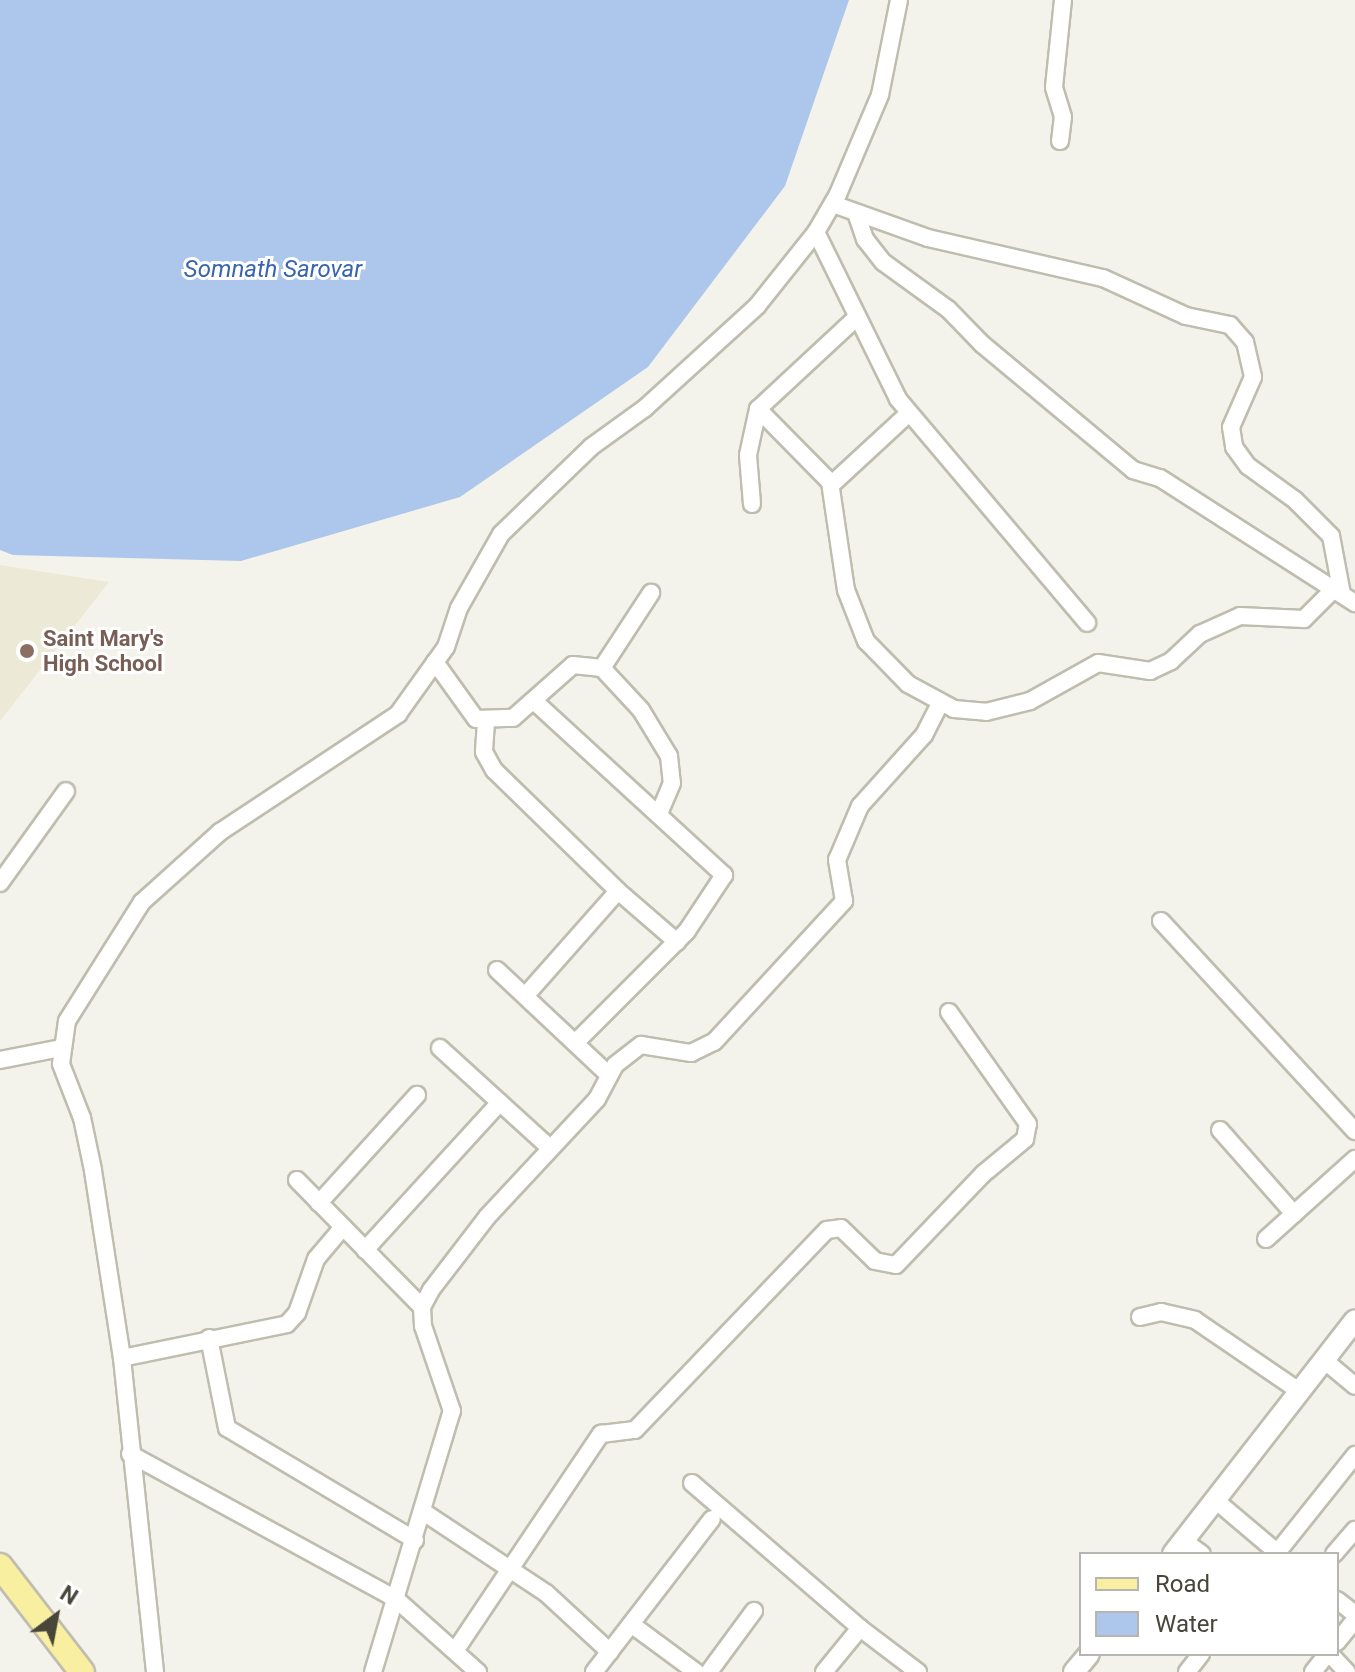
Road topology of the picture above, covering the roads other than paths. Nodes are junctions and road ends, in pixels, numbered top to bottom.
1 (899, 0) edge
2 (1063, 0) edge
3 (1060, 141) dead end
4 (833, 204) junction
5 (856, 213) junction
6 (816, 232) junction
7 (857, 317) junction
8 (758, 409) junction
9 (909, 413) junction
10 (831, 485) junction
11 (752, 504) dead end
12 (651, 593) dead end
13 (1344, 595) edge
14 (1087, 623) dead end
15 (435, 662) junction
16 (602, 668) junction
17 (534, 701) junction
18 (940, 704) junction
19 (486, 722) junction
20 (66, 791) dead end
21 (659, 813) junction
22 (0, 883) edge
23 (618, 891) junction
24 (1161, 921) dead end
25 (677, 942) junction
26 (497, 970) dead end
27 (525, 996) junction
28 (949, 1012) dead end
29 (575, 1043) junction
30 (61, 1048) junction
31 (440, 1048) dead end
32 (0, 1060) edge
33 (609, 1075) junction
34 (417, 1095) dead end
35 (500, 1102) junction
36 (1220, 1130) dead end
37 (1355, 1131) edge
38 (550, 1148) junction
39 (1355, 1159) edge
40 (297, 1180) dead end
41 (319, 1203) junction
42 (1294, 1214) junction
43 (343, 1227) junction
44 (1266, 1239) dead end
45 (365, 1250) junction
46 (422, 1307) junction
47 (1140, 1317) dead end
48 (1355, 1320) edge
49 (209, 1338) junction
50 (122, 1358) junction
51 (1324, 1360) junction
52 (1355, 1386) edge
53 (1299, 1391) junction
54 (130, 1454) junction
55 (1355, 1455) edge
56 (692, 1483) dead end
57 (1214, 1499) junction
58 (425, 1513) junction
59 (712, 1519) dead end
60 (1355, 1530) edge
61 (415, 1540) junction
62 (1178, 1547) edge
63 (1275, 1552) edge
64 (1279, 1552) edge
65 (1336, 1552) edge
66 (0, 1566) edge
67 (512, 1568) junction
68 (396, 1599) junction
69 (1339, 1602) edge
70 (754, 1611) dead end
71 (1355, 1614) edge
72 (1355, 1620) edge
73 (631, 1624) junction
74 (860, 1628) junction
75 (1339, 1640) edge
76 (455, 1651) junction
77 (610, 1652) junction
78 (1087, 1656) edge
79 (1199, 1656) edge
80 (1326, 1656) edge
81 (1330, 1656) edge
82 (82, 1672) edge
83 (155, 1672) edge
84 (373, 1672) edge
85 (478, 1672) edge
86 (594, 1672) edge
87 (696, 1672) edge
88 (709, 1672) edge
89 (824, 1672) edge
90 (918, 1672) edge
91 (1074, 1672) edge
92 (1187, 1672) edge
93 (1313, 1672) edge
94 (1347, 1672) edge

1 - 4 street
2 - 3 street
4 - 5 street
4 - 6 street
5 - 13 street
5 - 13 street
6 - 7 street
6 - 15 street
7 - 8 street
7 - 9 street
8 - 10 street
8 - 11 street
9 - 10 street
9 - 14 street
10 - 18 street
12 - 16 street
13 - 18 street
15 - 19 street
15 - 30 street
16 - 17 street
16 - 21 street
17 - 19 street
17 - 21 street
18 - 33 street
19 - 23 street
20 - 22 street
21 - 25 street
23 - 25 street
23 - 27 street
24 - 37 street
25 - 29 street
26 - 27 street
27 - 29 street
28 - 67 street
29 - 33 street
30 - 32 street
30 - 50 street
31 - 35 street
33 - 38 street
34 - 41 street
35 - 38 street
35 - 45 street
36 - 42 street
38 - 46 street
39 - 42 street
40 - 41 street
41 - 43 street
42 - 44 street
43 - 45 street
43 - 49 street
45 - 46 street
46 - 58 street
47 - 53 street
48 - 51 street
49 - 50 street
49 - 61 street
50 - 54 street
51 - 52 street
51 - 53 street
53 - 57 street
54 - 68 street
54 - 83 street
55 - 64 street
56 - 74 street
57 - 62 street
57 - 63 street
58 - 61 street
58 - 67 street
59 - 73 street
60 - 65 street
61 - 68 street
66 - 82 main road
67 - 76 street
67 - 77 street
68 - 76 street
68 - 84 street
69 - 71 street
70 - 88 street
72 - 75 street
73 - 77 street
73 - 87 street
74 - 89 street
74 - 90 street
76 - 85 street
77 - 86 street
78 - 91 street
79 - 92 street
80 - 93 street
81 - 94 street

